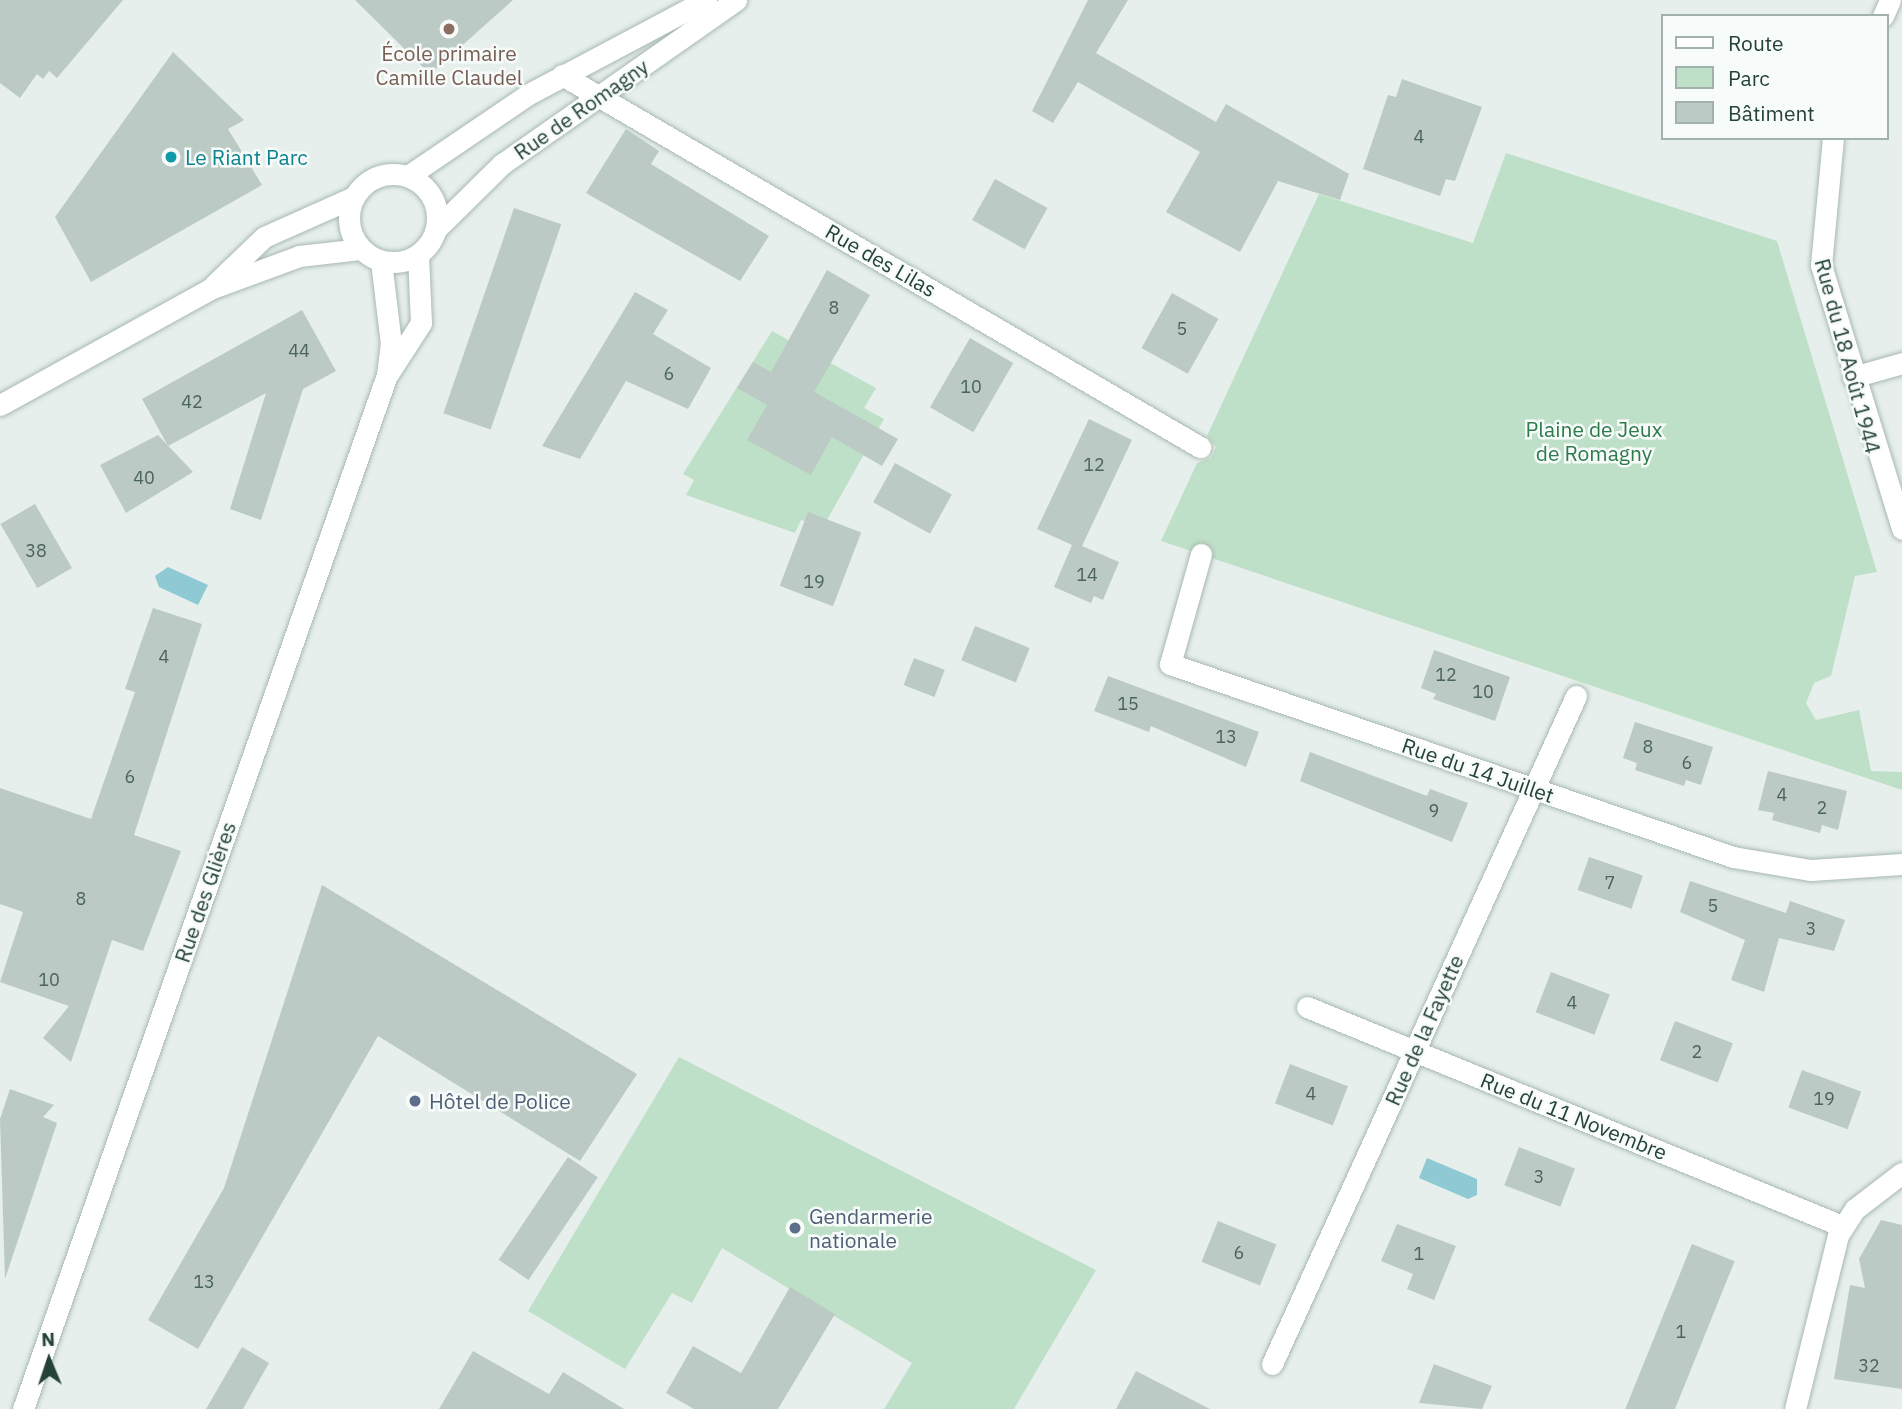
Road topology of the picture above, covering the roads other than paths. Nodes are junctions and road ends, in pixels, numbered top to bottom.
1 (706, 0) edge
2 (736, 0) edge
3 (562, 75) junction
4 (596, 94) junction
5 (1833, 140) edge
6 (408, 176) junction
7 (354, 197) junction
8 (436, 229) junction
9 (360, 249) junction
10 (418, 255) junction
11 (381, 261) junction
12 (211, 289) junction
13 (1902, 363) edge
14 (387, 375) junction
15 (1853, 377) junction
16 (0, 405) edge
17 (1200, 447) dead end
18 (1902, 529) edge
19 (1201, 554) dead end
20 (1576, 696) dead end
21 (1533, 789) junction
22 (1902, 864) edge
23 (1307, 1007) dead end
24 (1415, 1051) junction
25 (1902, 1172) edge
26 (1842, 1226) junction
27 (1272, 1364) dead end
28 (23, 1409) edge
29 (1795, 1409) edge

1 - 3 street, Rue de Romagny
2 - 4 street, Rue de Romagny
3 - 4 street, Rue des Lilas
3 - 6 street, Rue de Romagny
4 - 8 street, Rue de Romagny
4 - 17 street, Rue des Lilas
5 - 15 street, Rue du 18 Août 1944
6 - 7 street
6 - 8 street
7 - 9 street
7 - 12 street
8 - 10 street
9 - 11 street
9 - 12 street
10 - 11 street
10 - 14 street, Rue des Glières
11 - 14 street, Rue des Glières
12 - 16 street
13 - 15 street
14 - 28 street, Rue des Glières
15 - 18 street, Rue du 18 Août 1944
19 - 21 street, Rue du 14 Juillet
20 - 21 street, Rue de la Fayette
21 - 22 street, Rue du 14 Juillet
21 - 24 street, Rue de la Fayette
23 - 24 street, Rue du 11 Novembre
24 - 26 street, Rue du 11 Novembre
24 - 27 street, Rue de la Fayette
25 - 26 street
26 - 29 street

